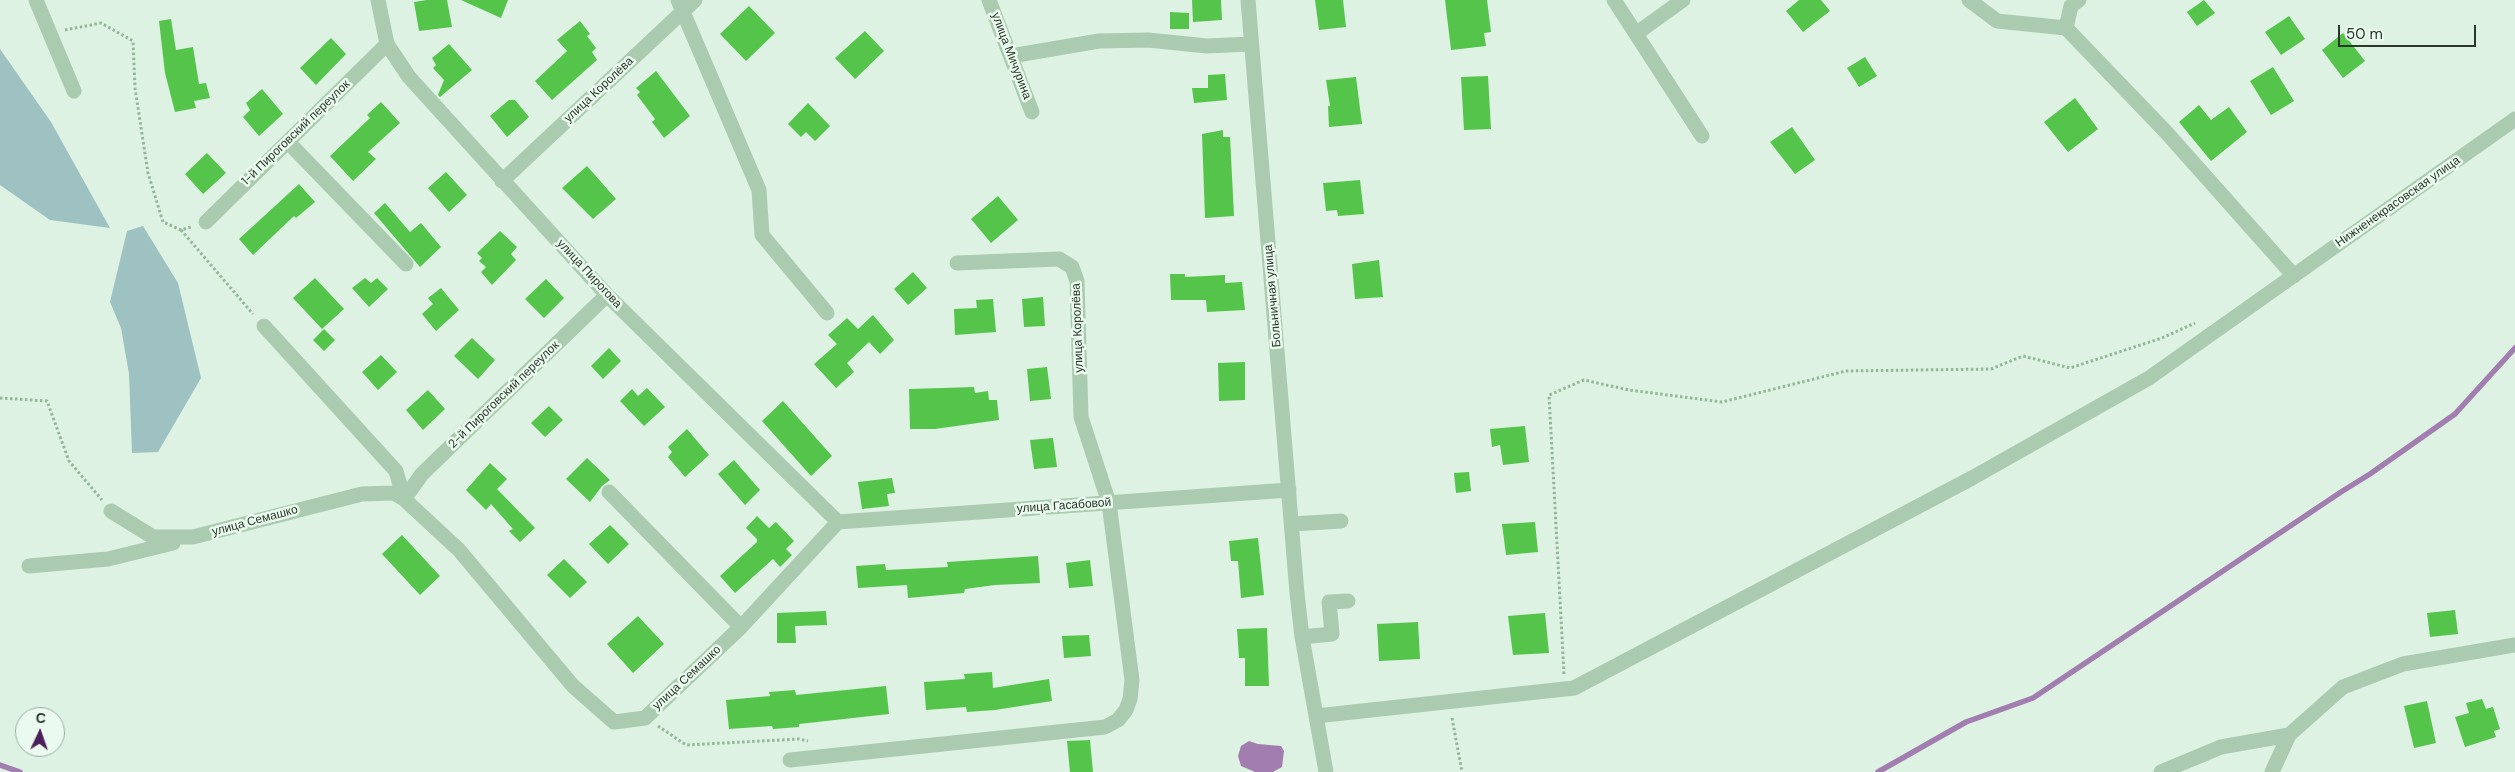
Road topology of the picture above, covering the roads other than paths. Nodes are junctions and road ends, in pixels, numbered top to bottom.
1 (36, 0) edge
2 (378, 0) edge
3 (695, 0) edge
4 (989, 0) edge
5 (1248, 0) edge
6 (1614, 0) edge
7 (1682, 0) edge
8 (1969, 0) edge
9 (2079, 0) edge
10 (680, 6) edge
11 (2066, 28) junction
12 (1637, 33) junction
13 (387, 44) junction
14 (1251, 44) junction
15 (1011, 56) junction
16 (74, 91) dead end
17 (1032, 112) dead end
18 (2515, 119) edge
19 (1702, 136) dead end
20 (288, 142) junction
21 (502, 181) junction
22 (206, 222) road end
23 (957, 263) dead end
24 (406, 264) dead end
25 (2294, 276) junction
26 (607, 296) junction
27 (827, 312) dead end
28 (264, 326) road end
29 (1289, 490) junction
30 (609, 492) dead end
31 (404, 498) junction
32 (1109, 503) junction
33 (111, 510) road end
34 (1341, 521) dead end
35 (838, 522) junction
36 (1292, 524) junction
37 (193, 537) junction
38 (30, 566) dead end
39 (1348, 600) dead end
40 (740, 627) junction
41 (1302, 637) junction
42 (2515, 645) edge
43 (1316, 716) junction
44 (2289, 735) junction
45 (790, 760) dead end
46 (1326, 772) edge
47 (2161, 772) edge
48 (2272, 772) edge

1 - 16 street
2 - 13 street, улица Пирогова
3 - 10 street, улица Королёва
4 - 15 street, улица Мичурина
5 - 14 street, Больничная улица
6 - 12 street
7 - 12 street
8 - 11 street
9 - 11 street
10 - 21 street, улица Королёва
10 - 27 street
11 - 25 street
12 - 19 street
13 - 20 street, 1-й Пироговский переулок
13 - 21 street, улица Пирогова
14 - 15 street
14 - 29 street, Больничная улица
15 - 17 street, улица Мичурина
18 - 25 street, Нижненекрасовская улица
20 - 22 street, 1-й Пироговский переулок
20 - 24 street
21 - 26 street, улица Пирогова
23 - 32 street, улица Королёва
25 - 43 street, Нижненекрасовская улица
26 - 31 street, 2-й Пироговский переулок
26 - 35 street, улица Пирогова
28 - 31 street
29 - 32 street, улица Гасабовой
29 - 36 street, Больничная улица
30 - 40 street
31 - 37 street, улица Семашко
31 - 40 street, улица Семашко
32 - 35 street, улица Гасабовой
32 - 45 street
33 - 37 street, улица Семашко
34 - 36 street
35 - 40 street, улица Семашко
36 - 41 street, Больничная улица
37 - 38 street
39 - 41 street
41 - 43 street, Больничная улица
42 - 44 street
43 - 46 street, Больничная улица
44 - 47 street
44 - 48 street

